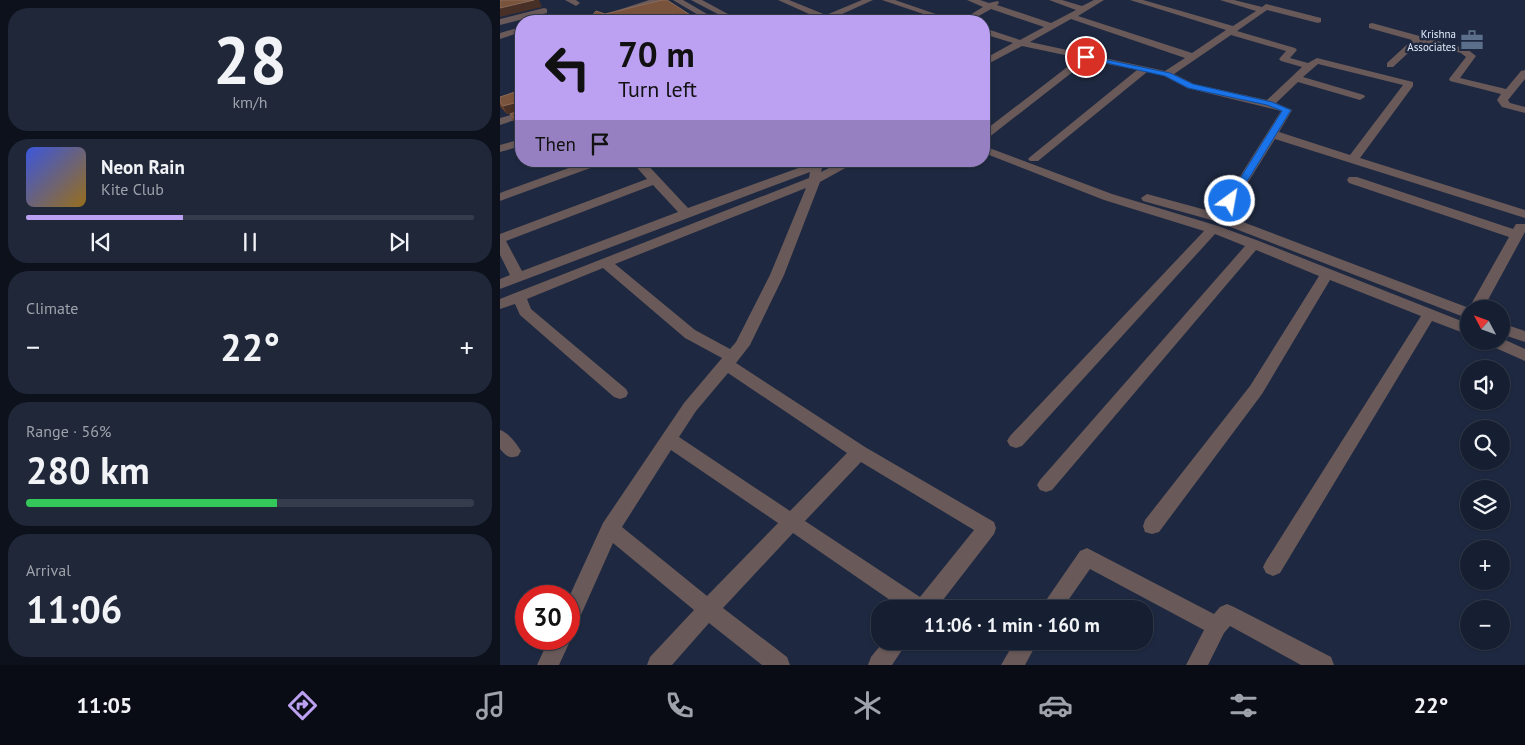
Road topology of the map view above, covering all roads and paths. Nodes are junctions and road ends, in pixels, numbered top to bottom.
1 (658, 0) edge
2 (677, 0) edge
3 (695, 0) edge
4 (782, 0) edge
5 (886, 0) edge
6 (971, 0) edge
7 (1000, 0) edge
8 (1053, 0) edge
9 (1100, 0) edge
10 (1134, 0) edge
11 (1224, 0) edge
12 (865, 1) edge
13 (990, 6) junction
14 (1267, 6) edge
15 (1083, 9) junction
16 (544, 11) dead end
17 (528, 15) edge
18 (609, 15) edge
19 (706, 15) edge
20 (725, 15) edge
21 (812, 15) edge
22 (833, 15) edge
23 (933, 15) edge
24 (974, 15) edge
25 (1070, 16) junction
26 (515, 18) edge
27 (1318, 20) dead end
28 (500, 22) edge
29 (1052, 26) junction
30 (1372, 26) dead end
31 (1231, 30) junction
32 (515, 32) edge
33 (990, 34) edge
34 (500, 36) edge
35 (1419, 38) junction
36 (1021, 43) junction
37 (1086, 57) junction
38 (1193, 57) junction
39 (990, 60) edge
40 (1390, 65) dead end
41 (1309, 66) junction
42 (1145, 69) junction
43 (1525, 73) edge
44 (1167, 74) junction
45 (1296, 78) junction
46 (1508, 93) junction
47 (1360, 97) dead end
48 (1269, 104) junction
49 (1525, 110) edge
50 (515, 117) edge
51 (500, 122) edge
52 (990, 132) edge
53 (1272, 134) junction
54 (990, 140) edge
55 (515, 144) edge
56 (500, 149) edge
57 (990, 151) edge
58 (1034, 159) junction
59 (1353, 160) junction
60 (584, 167) edge
61 (643, 167) edge
62 (821, 169) edge
63 (656, 180) junction
64 (1353, 180) dead end
65 (500, 198) edge
66 (686, 213) junction
67 (1525, 214) edge
68 (1525, 218) edge
69 (1217, 224) junction
70 (1517, 235) junction
71 (500, 241) edge
72 (1254, 244) junction
73 (604, 262) junction
74 (1327, 274) junction
75 (518, 277) junction
76 (500, 284) edge
77 (519, 296) junction
78 (1481, 300) edge
79 (500, 304) edge
80 (1460, 310) edge
81 (1430, 313) junction
82 (1460, 326) edge
83 (1510, 331) edge
84 (1525, 337) edge
85 (1510, 348) edge
86 (1525, 355) edge
87 (729, 361) junction
88 (620, 393) dead end
89 (500, 437) edge
90 (669, 439) junction
91 (1016, 441) dead end
92 (512, 451) dead end
93 (859, 452) junction
94 (1046, 485) dead end
95 (792, 522) junction
96 (1152, 526) dead end
97 (610, 529) junction
98 (1273, 567) dead end
99 (580, 595) edge
100 (909, 600) edge
101 (929, 600) edge
102 (1056, 600) edge
103 (708, 610) junction
104 (1217, 626) junction
105 (555, 650) edge
106 (891, 650) edge
107 (1022, 650) edge
108 (548, 665) edge
109 (658, 665) edge
110 (780, 665) edge
111 (879, 665) edge
112 (1012, 665) edge
113 (1197, 665) edge
114 (1323, 665) edge

1 - 18 street
2 - 19 street
3 - 20 street
4 - 21 street
5 - 23 street
6 - 13 street
7 - 13 street
8 - 15 street
9 - 15 street
10 - 31 street
11 - 14 street
12 - 22 street
13 - 24 street
13 - 29 street
14 - 27 street
14 - 31 street
15 - 25 street
16 - 17 street
25 - 29 street
25 - 38 street
26 - 28 street
29 - 36 street
30 - 35 street
31 - 38 street
31 - 41 street
32 - 34 street
33 - 36 street
35 - 40 street
35 - 46 street
36 - 37 street
36 - 39 street
37 - 42 street
37 - 52 street
38 - 44 street
41 - 45 street
41 - 59 street
42 - 44 street
42 - 58 street
43 - 46 street
44 - 48 street
45 - 47 street
45 - 48 street
46 - 49 street
48 - 53 street
50 - 51 street
53 - 59 street
53 - 69 street
54 - 58 street
55 - 56 street
57 - 69 street
58 - 69 street
59 - 67 street
60 - 65 street
61 - 63 street
62 - 66 street
62 - 73 street
62 - 87 street
63 - 66 street
63 - 71 street
64 - 70 street
66 - 75 street
68 - 70 street
69 - 72 street
69 - 80 street
69 - 91 street
70 - 78 street
71 - 75 street
72 - 74 street
72 - 94 street
73 - 77 street
73 - 87 street
74 - 81 street
74 - 96 street
75 - 76 street
77 - 79 street
77 - 88 street
81 - 82 street
81 - 98 street
83 - 84 street
85 - 86 street
87 - 90 street
87 - 93 street
89 - 92 street
90 - 95 street
90 - 97 street
93 - 95 street
93 - 101 street
95 - 100 street
95 - 103 street
97 - 99 street
97 - 103 street
102 - 104 street
103 - 109 street
103 - 110 street
104 - 113 street
104 - 114 street
105 - 108 street
106 - 111 street
107 - 112 street

